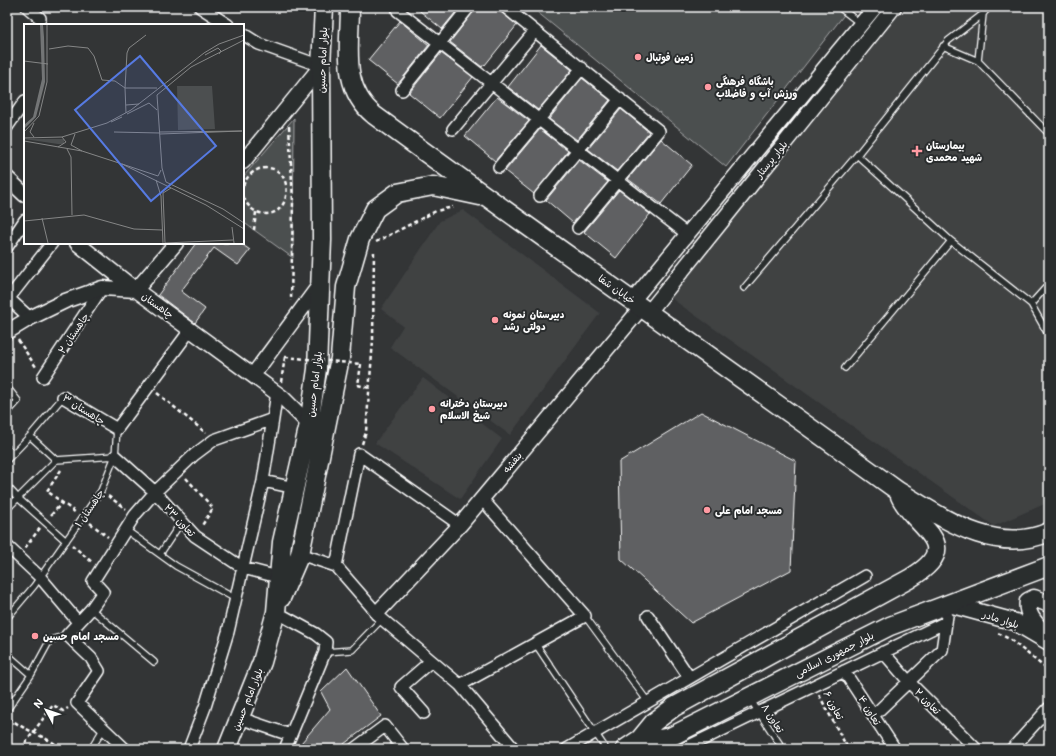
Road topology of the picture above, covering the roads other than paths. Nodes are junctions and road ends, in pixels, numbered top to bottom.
1 (27, 7) edge
2 (200, 7) edge
3 (324, 7) edge
4 (350, 7) edge
5 (401, 7) edge
6 (469, 7) edge
7 (505, 7) edge
8 (839, 7) edge
9 (875, 7) edge
10 (894, 7) edge
11 (989, 7) edge
12 (983, 14) junction
13 (40, 18) dead end
14 (226, 24) edge
15 (861, 25) junction
16 (535, 31) junction
17 (872, 34) junction
18 (244, 35) edge
19 (440, 43) junction
20 (943, 46) junction
21 (978, 61) junction
22 (321, 66) junction
23 (582, 68) junction
24 (492, 83) junction
25 (402, 90) dead end
26 (620, 100) junction
27 (24, 102) edge
28 (539, 120) junction
29 (7, 127) edge
30 (453, 129) dead end
31 (1049, 134) edge
32 (578, 151) junction
33 (857, 155) junction
34 (244, 161) edge
35 (499, 167) dead end
36 (7, 178) edge
37 (617, 181) junction
38 (24, 195) edge
39 (540, 196) dead end
40 (487, 198) junction
41 (24, 222) edge
42 (578, 228) dead end
43 (687, 234) junction
44 (951, 241) junction
45 (51, 244) edge
46 (78, 244) edge
47 (175, 244) edge
48 (7, 247) edge
49 (321, 283) junction
50 (1049, 284) edge
51 (102, 288) junction
52 (744, 288) dead end
53 (136, 290) junction
54 (8, 298) edge
55 (1031, 304) junction
56 (641, 306) junction
57 (30, 318) junction
58 (191, 329) junction
59 (9, 331) edge
60 (1049, 336) edge
61 (845, 368) dead end
62 (254, 375) junction
63 (43, 377) road end
64 (7, 387) edge
65 (277, 392) junction
66 (63, 397) joint
67 (7, 413) edge
68 (273, 419) junction
69 (309, 424) junction
70 (117, 429) junction
71 (30, 436) junction
72 (7, 448) edge
73 (13, 454) junction
74 (115, 456) junction
75 (7, 460) edge
76 (56, 460) junction
77 (263, 481) junction
78 (7, 486) edge
79 (295, 488) junction
80 (155, 492) junction
81 (898, 492) junction
82 (18, 498) junction
83 (482, 499) junction
84 (7, 509) edge
85 (182, 521) junction
86 (460, 525) junction
87 (126, 530) junction
88 (1049, 532) edge
89 (66, 541) junction
90 (8, 549) edge
91 (160, 554) junction
92 (300, 554) junction
93 (336, 566) junction
94 (1049, 566) edge
95 (243, 568) junction
96 (865, 576) dead end
97 (40, 577) junction
98 (278, 577) junction
99 (236, 599) junction
100 (949, 604) junction
101 (1049, 604) edge
102 (91, 609) junction
103 (276, 609) junction
104 (380, 616) junction
105 (585, 616) junction
106 (648, 616) dead end
107 (7, 618) edge
108 (78, 622) junction
109 (946, 622) junction
110 (67, 635) junction
111 (1049, 642) edge
112 (535, 643) junction
113 (324, 652) junction
114 (883, 652) junction
115 (7, 654) edge
116 (431, 661) junction
117 (154, 662) dead end
118 (844, 671) junction
119 (31, 674) junction
120 (688, 677) junction
121 (909, 682) junction
122 (460, 685) junction
123 (664, 691) junction
124 (749, 697) junction
125 (648, 702) junction
126 (674, 707) junction
127 (1049, 708) edge
128 (7, 710) edge
129 (424, 713) dead end
130 (759, 713) junction
131 (874, 715) junction
132 (240, 718) junction
133 (104, 728) junction
134 (595, 732) junction
135 (290, 735) junction
136 (640, 739) junction
137 (91, 749) edge
138 (125, 749) edge
139 (189, 749) edge
140 (227, 749) edge
141 (285, 749) edge
142 (354, 749) edge
143 (403, 749) edge
144 (514, 749) edge
145 (567, 749) edge
146 (606, 749) edge
147 (625, 749) edge
148 (683, 749) edge
149 (783, 749) edge
150 (895, 749) edge
151 (976, 749) edge
152 (1012, 749) edge

1 - 13 street
2 - 14 street
3 - 22 main road, بلوار امام حسین
4 - 40 main road, خیابان شفا
5 - 19 street
6 - 19 street
7 - 16 street
8 - 15 lane
9 - 15 street, بلوار پرستار
10 - 17 street, بلوار پرستار
11 - 12 lane
12 - 20 lane
12 - 21 lane
15 - 17 street
15 - 43 street, بلوار پرستار
16 - 23 street
16 - 24 street
17 - 56 street, بلوار پرستار
18 - 22 street
19 - 24 street
19 - 25 street
20 - 21 lane
20 - 33 lane
21 - 31 lane
22 - 34 street
22 - 49 main road, بلوار امام حسین
23 - 26 street
23 - 28 street
24 - 28 street
24 - 30 street
26 - 32 street
26 - 37 street
27 - 29 street
28 - 32 street
28 - 35 street
32 - 37 street
32 - 39 street
33 - 44 lane
33 - 52 lane
36 - 38 street
37 - 42 street
37 - 43 street
40 - 56 main road, خیابان شفا
40 - 92 main road
41 - 48 street
43 - 56 street, بلوار پرستار
44 - 55 lane
44 - 61 lane
45 - 54 street
46 - 53 street
47 - 53 street
49 - 62 street
49 - 69 main road, بلوار امام حسین
50 - 55 lane
51 - 53 street, چاهستان
51 - 57 street, چاهستان
51 - 63 street, چاهستان ۲
53 - 58 street, چاهستان
54 - 57 street
55 - 60 lane
56 - 81 main road, خیابان شفا
56 - 83 street, بنفشه
57 - 59 street, چاهستان
58 - 62 street, چاهستان
58 - 70 street
62 - 65 street, چاهستان
64 - 67 lane
65 - 68 street
65 - 69 street, چاهستان
66 - 70 street, چاهستان ۳
66 - 71 lane
68 - 77 street
68 - 80 street
69 - 79 main road, بلوار امام حسین
70 - 74 lane, چاهستان ۱
71 - 73 lane
71 - 76 lane
72 - 73 lane
73 - 75 lane
74 - 76 lane
74 - 80 street, تعاون ۲۳
74 - 89 lane, چاهستان ۱
76 - 82 lane
77 - 79 street
77 - 95 street
78 - 82 lane
79 - 98 main road, بلوار امام حسین
80 - 85 street, تعاون ۲۳
80 - 87 street
81 - 88 main road
81 - 126 main road
82 - 84 lane
82 - 89 lane
83 - 86 street, بنفشه
83 - 105 street
85 - 91 lane
85 - 95 street, تعاون ۲۳
86 - 93 street
86 - 104 street, بنفشه
87 - 91 lane
87 - 102 street
89 - 97 lane, چاهستان ۱
90 - 97 street
91 - 99 lane
92 - 93 street
92 - 103 main road
93 - 104 street
94 - 100 main road, بلوار جمهوری اسلامی
95 - 98 street, تعاون ۲۳
95 - 99 street
96 - 120 street
97 - 107 lane, چاهستان ۱
97 - 108 street
98 - 103 main road, بلوار امام حسین
99 - 139 street
100 - 109 street
100 - 111 main road, بلوار مادر
100 - 124 main road, بلوار جمهوری اسلامی
101 - 111 main road
102 - 108 street
102 - 117 lane
103 - 113 street
103 - 132 main road, بلوار امام حسین
104 - 113 lane
104 - 116 street
105 - 112 street
105 - 125 lane
106 - 120 street
108 - 110 street
109 - 114 street
109 - 121 street
110 - 119 lane
110 - 133 street
112 - 122 street
112 - 134 lane
113 - 135 street
114 - 118 street
114 - 121 street, تعاون ۲
115 - 119 lane
116 - 122 street
116 - 129 street
118 - 130 street
118 - 131 street, تعاون ۴
119 - 128 lane
120 - 123 street
121 - 131 street
121 - 151 street, تعاون ۲
122 - 144 street
123 - 125 street
123 - 126 street
124 - 130 lane, تعاون ۸
124 - 136 main road, بلوار جمهوری اسلامی
125 - 134 street
126 - 136 main road
127 - 152 street
130 - 148 street
130 - 149 lane, تعاون ۸
131 - 150 street, تعاون ۴
132 - 135 street
132 - 140 main road, بلوار امام حسین
133 - 137 lane
133 - 138 street
134 - 145 street
134 - 146 lane
135 - 141 street
136 - 147 main road
142 - 143 street

